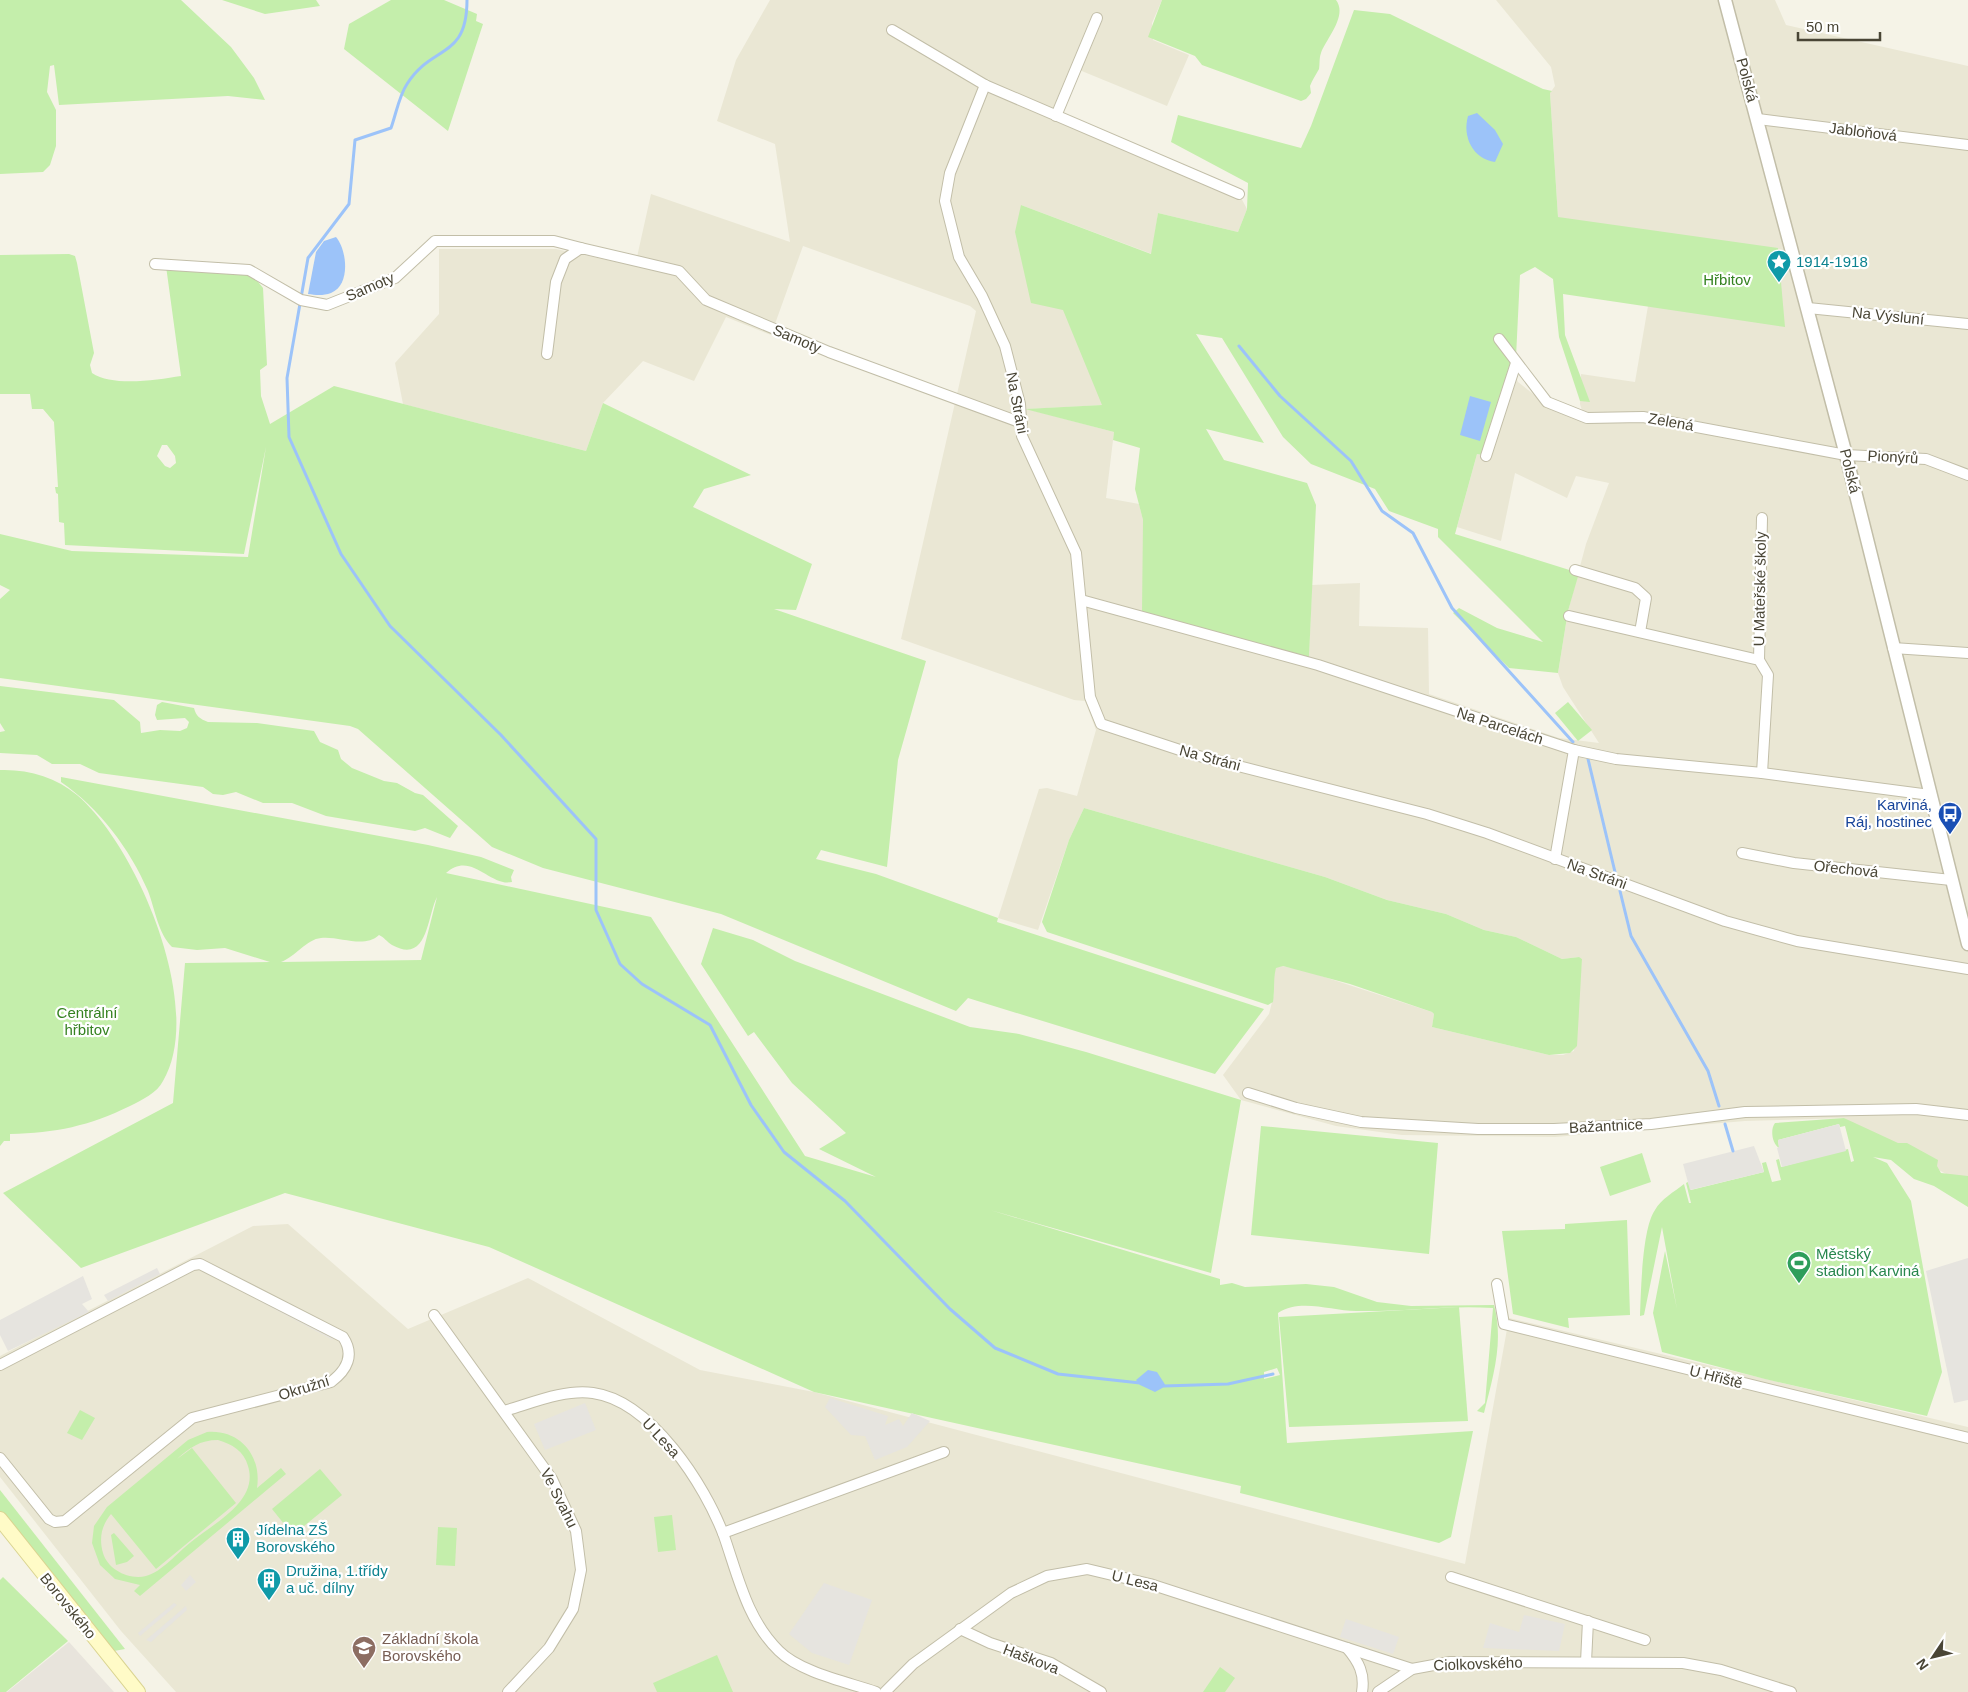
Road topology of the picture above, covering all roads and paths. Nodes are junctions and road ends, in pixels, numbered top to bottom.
1 (1725, 0) edge
2 (1098, 18) dead end
3 (892, 30) dead end
4 (985, 85) junction
5 (1056, 116) junction
6 (1758, 119) junction
7 (1968, 144) edge
8 (1239, 194) dead end
9 (581, 248) junction
10 (155, 264) dead end
11 (1808, 308) junction
12 (1968, 324) edge
13 (1499, 339) dead end
14 (547, 354) dead end
15 (1516, 363) junction
16 (1022, 423) junction
17 (1846, 455) junction
18 (1486, 456) dead end
19 (1968, 475) edge
20 (1762, 518) dead end
21 (1576, 570) dead end
22 (1081, 600) junction
23 (1569, 616) dead end
24 (1640, 632) junction
25 (1894, 648) junction
26 (1968, 653) edge
27 (1759, 660) junction
28 (1574, 750) junction
29 (1762, 773) junction
30 (1930, 795) junction
31 (1742, 853) dead end
32 (1555, 858) junction
33 (1952, 880) junction
34 (1968, 944) edge
35 (1968, 969) edge
36 (1248, 1093) dead end
37 (1968, 1115) edge
38 (1497, 1284) dead end
39 (434, 1315) dead end
40 (0, 1366) edge
41 (504, 1411) junction
42 (1968, 1438) edge
43 (944, 1452) dead end
44 (0, 1458) edge
45 (0, 1519) edge
46 (723, 1533) junction
47 (1452, 1577) dead end
48 (1588, 1621) junction
49 (960, 1629) junction
50 (1645, 1640) dead end
51 (1346, 1647) junction
52 (1586, 1662) junction
53 (1412, 1669) junction
54 (138, 1692) edge
55 (508, 1692) edge
56 (876, 1692) edge
57 (885, 1692) edge
58 (1101, 1692) edge
59 (1362, 1692) edge
60 (1378, 1692) edge
61 (1791, 1692) edge

1 - 6 street, Polská
2 - 5 street
3 - 4 street
4 - 5 street
4 - 16 street, Na Stráni
5 - 8 street
6 - 7 street, Jabloňová
6 - 11 street, Polská
9 - 10 street, Samoty
9 - 14 street
9 - 16 street, Samoty
11 - 12 street, Na Výsluní
11 - 17 street, Polská
13 - 15 street, Zelená
15 - 17 street, Zelená
15 - 18 street
16 - 22 street, Na Stráni
17 - 19 street, Pionýrů
17 - 25 street, Polská
20 - 27 street, U Mateřské školy
21 - 24 street
22 - 28 street, Na Parcelách
22 - 32 street, Na Stráni
23 - 24 street, U Mateřské školy
24 - 27 street, U Mateřské školy
25 - 26 street
25 - 30 street, Polská
27 - 29 street, U Mateřské školy
28 - 29 street, Na Parcelách
28 - 32 street
29 - 30 street, Na Parcelách
30 - 33 street, Polská
31 - 33 street, Ořechová
32 - 35 street, Na Stráni
33 - 34 street, Polská
36 - 37 street, Bažantnice
38 - 42 street, U Hřiště
39 - 41 street, Ve Svahu
40 - 44 street, Okružní
41 - 46 street, U Lesa
41 - 55 street, Ve Svahu
43 - 46 street
45 - 54 main road, Borovského
46 - 56 street, U Lesa
47 - 48 street
48 - 50 street
48 - 52 street
49 - 51 street, U Lesa
49 - 57 street, U Lesa
49 - 58 street, Haškova
51 - 53 street, U Lesa
51 - 59 street
52 - 53 street, Ciolkovského
52 - 61 street, Ciolkovského
53 - 60 street, Ciolkovského

